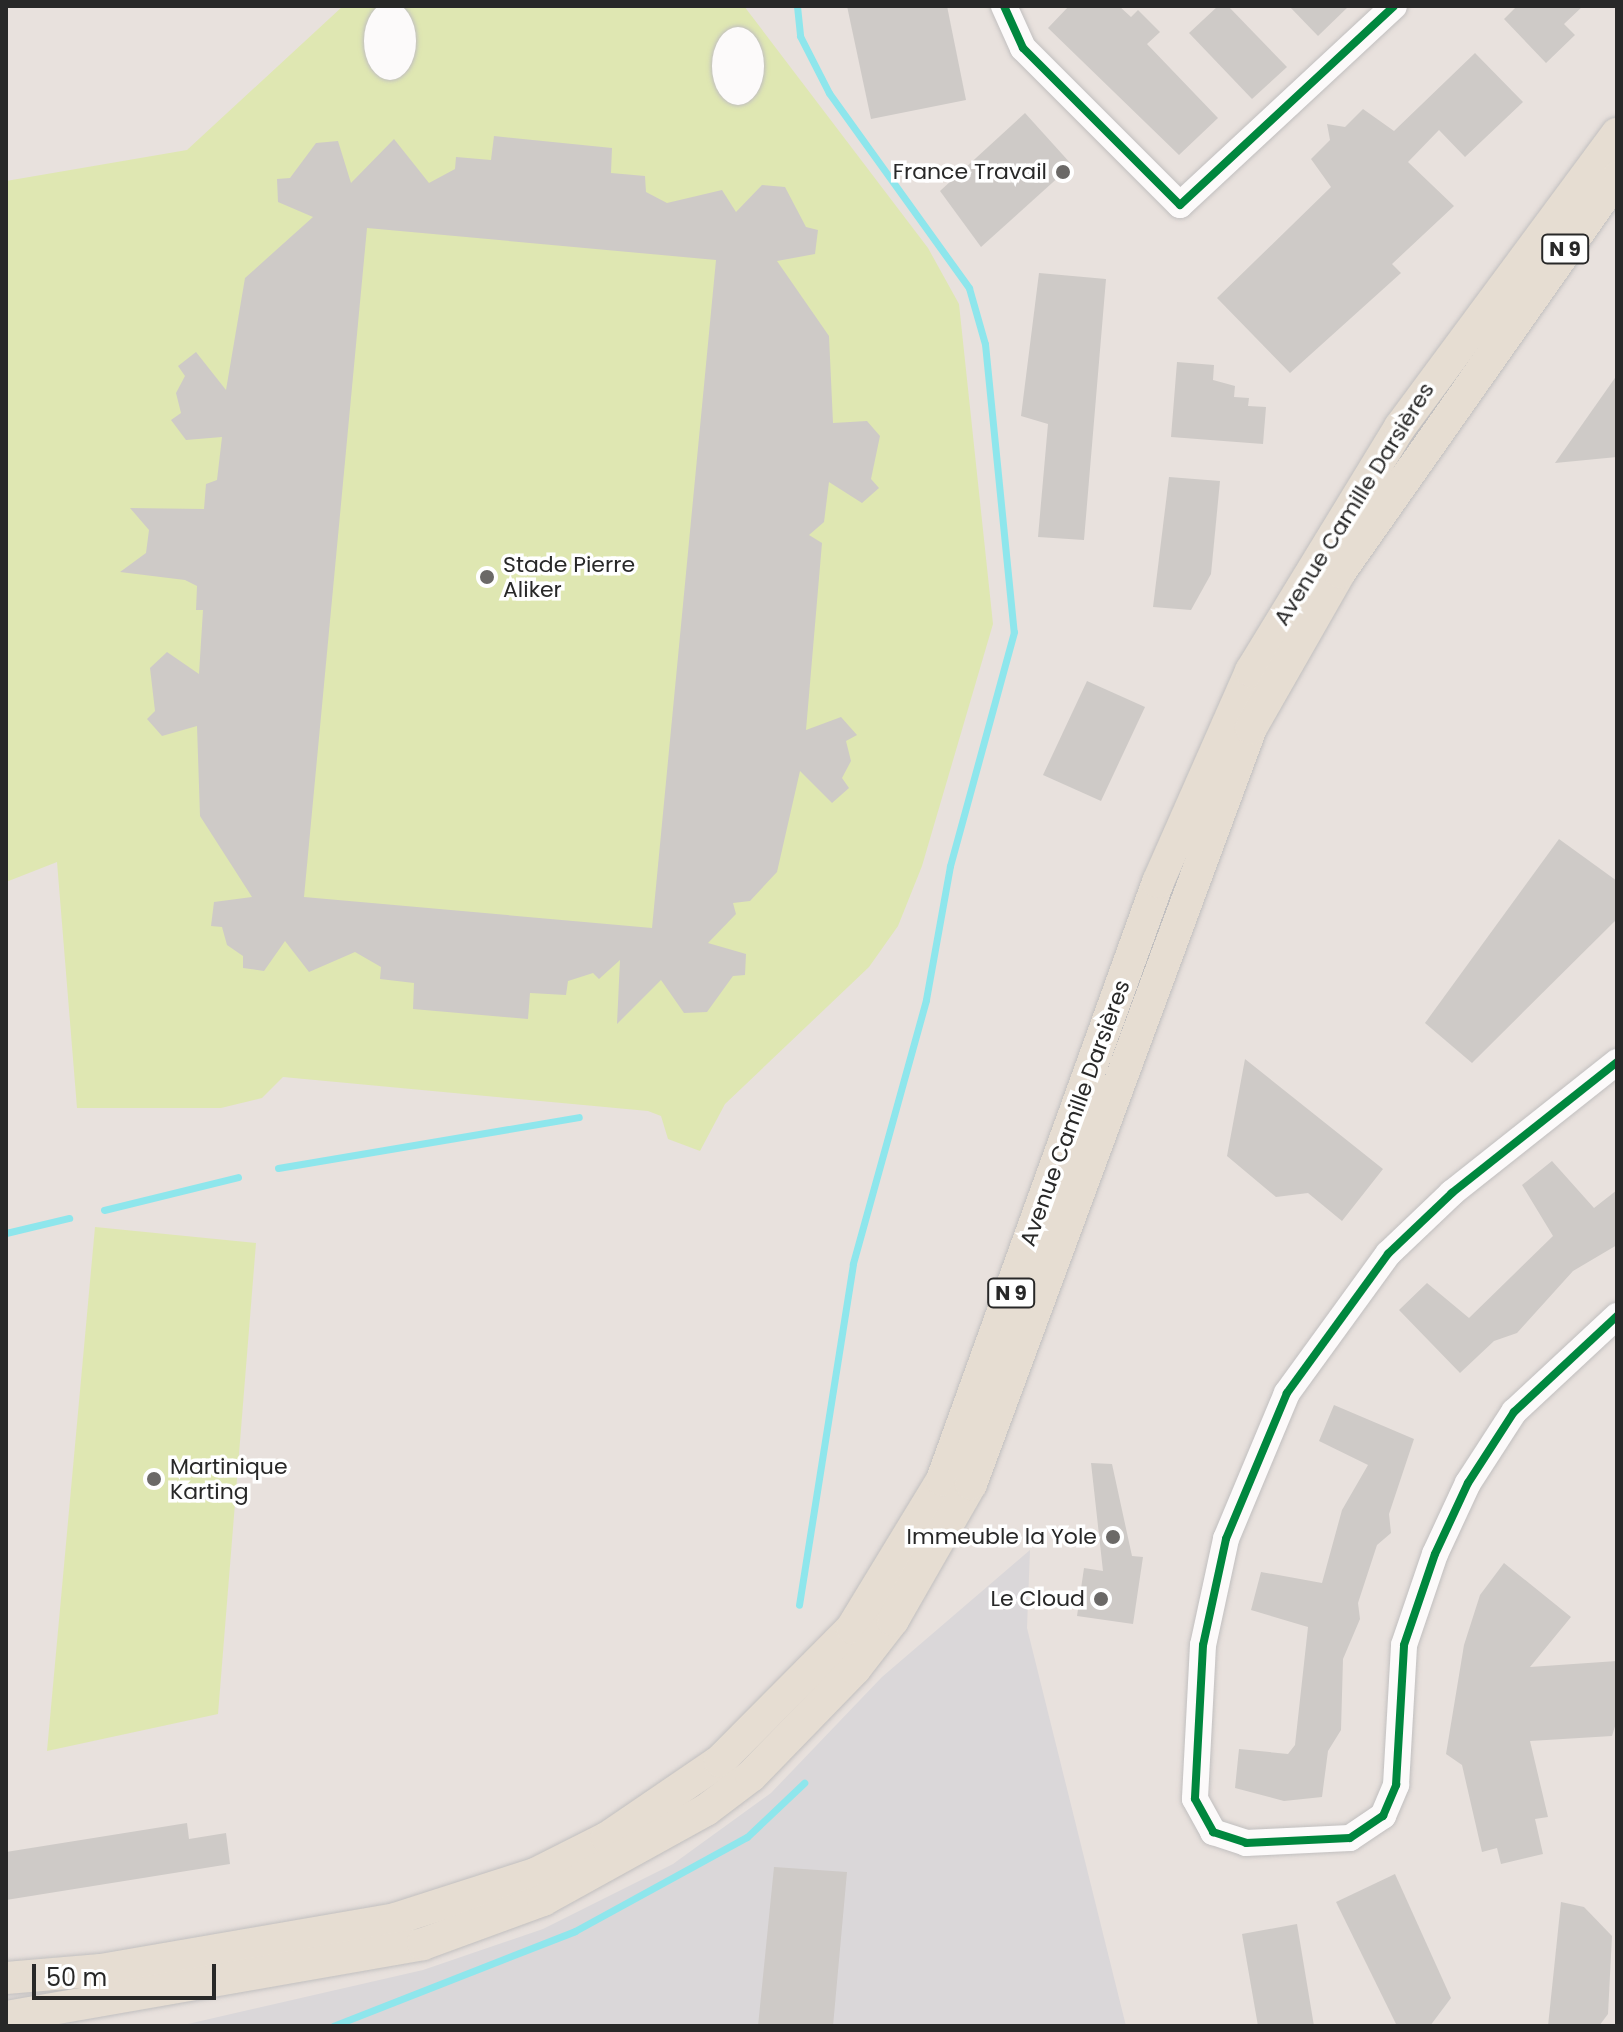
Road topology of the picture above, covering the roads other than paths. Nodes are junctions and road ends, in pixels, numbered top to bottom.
1 (1004, 6) edge
2 (1394, 6) edge
3 (1617, 134) edge
4 (1617, 178) edge
5 (1617, 1062) edge
6 (1617, 1316) edge
7 (6, 1978) edge
8 (6, 2017) edge

1 - 2 street
3 - 7 main road, Avenue Camille Darsières / N 9
4 - 8 main road, Avenue Camille Darsières / N 9
5 - 6 street

